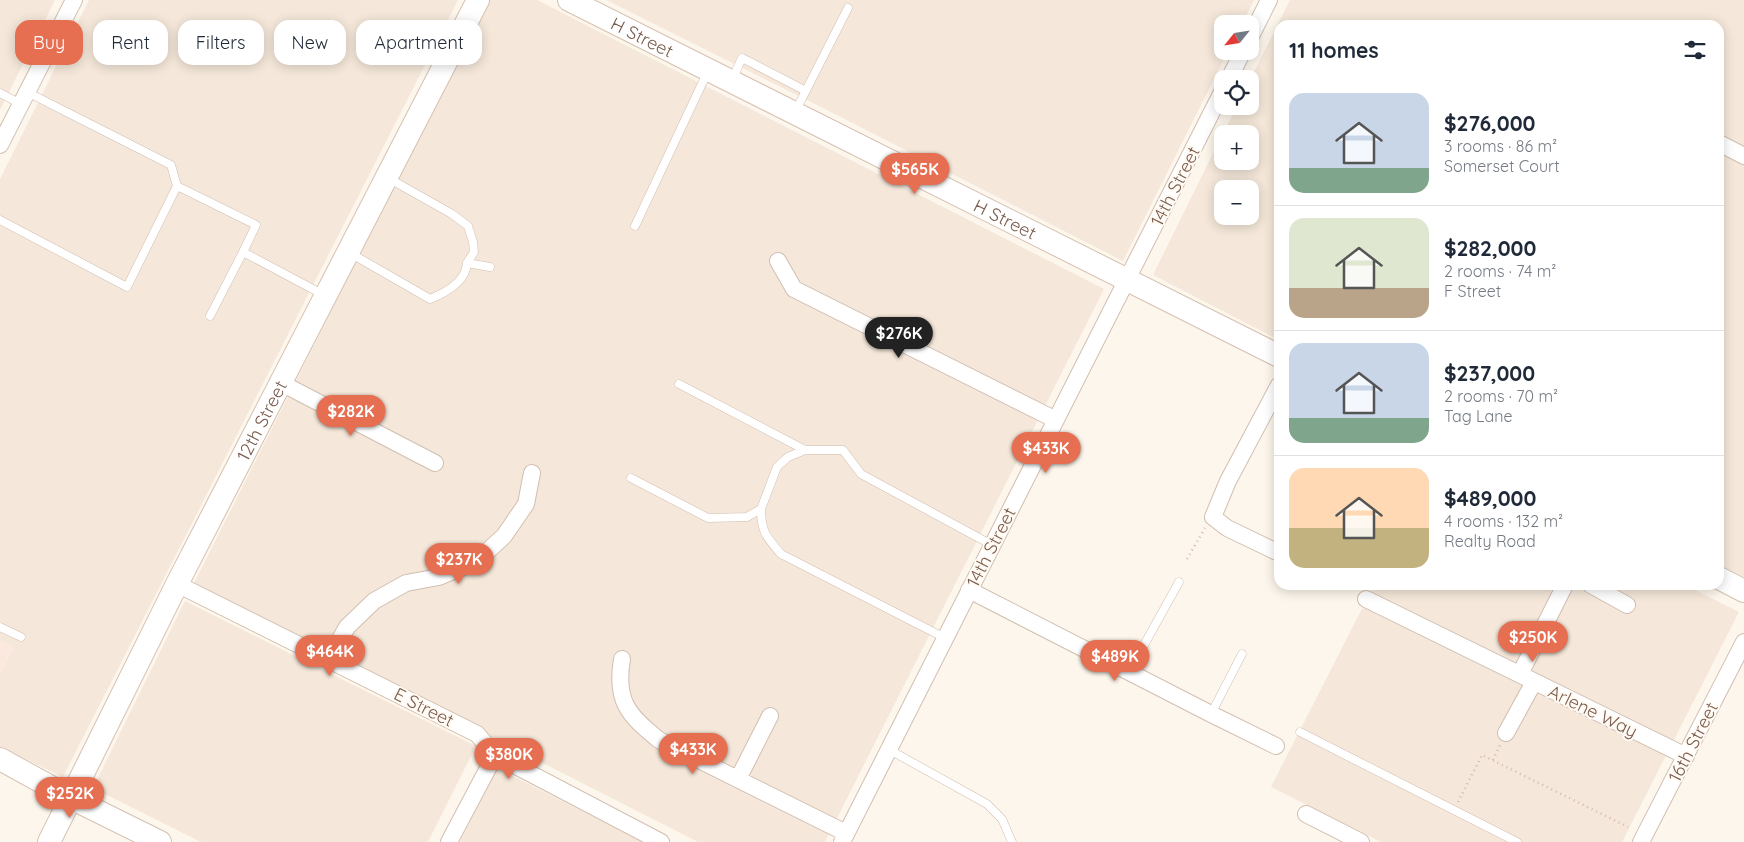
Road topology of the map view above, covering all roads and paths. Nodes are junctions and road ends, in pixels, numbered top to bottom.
1 (74, 0) edge
2 (478, 0) edge
3 (1269, 0) edge
4 (573, 1) edge
5 (848, 8) dead end
6 (1259, 20) edge
7 (708, 70) junction
8 (731, 82) junction
9 (806, 91) junction
10 (0, 93) edge
11 (24, 98) junction
12 (1214, 108) edge
13 (794, 114) junction
14 (0, 145) edge
15 (1724, 146) edge
16 (1744, 156) edge
17 (386, 178) junction
18 (177, 186) junction
19 (0, 220) edge
20 (635, 226) dead end
21 (243, 252) junction
22 (348, 252) junction
23 (778, 261) dead end
24 (467, 263) junction
25 (490, 267) dead end
26 (1128, 281) junction
27 (326, 296) junction
28 (210, 316) dead end
29 (1274, 354) edge
30 (281, 383) junction
31 (678, 384) dead end
32 (1274, 394) edge
33 (1056, 420) junction
34 (805, 450) junction
35 (435, 463) dead end
36 (532, 472) dead end
37 (631, 478) dead end
38 (761, 509) junction
39 (1213, 517) junction
40 (992, 545) junction
41 (1274, 552) edge
42 (1187, 559) dead end
43 (1724, 581) edge
44 (1179, 582) dead end
45 (177, 584) junction
46 (969, 590) junction
47 (1563, 590) edge
48 (1600, 590) edge
49 (1744, 591) edge
50 (1366, 599) dead end
51 (1627, 605) dead end
52 (0, 627) edge
53 (21, 637) dead end
54 (945, 638) junction
55 (1744, 642) edge
56 (1242, 654) dead end
57 (329, 659) junction
58 (622, 659) dead end
59 (1129, 672) junction
60 (1527, 678) junction
61 (1211, 714) junction
62 (770, 716) dead end
63 (1300, 732) dead end
64 (1506, 733) dead end
65 (1276, 746) dead end
66 (888, 749) junction
67 (495, 755) junction
68 (1686, 756) junction
69 (0, 759) edge
70 (738, 779) junction
71 (71, 798) junction
72 (1454, 810) junction
73 (1306, 814) dead end
74 (1628, 827) dead end
75 (844, 837) edge
76 (49, 842) edge
77 (160, 842) edge
78 (449, 842) edge
79 (662, 842) edge
80 (1012, 842) edge
81 (1361, 842) edge
82 (1517, 842) edge
83 (1641, 842) edge

1 - 11 street
2 - 17 street, 12th Street
3 - 6 street
4 - 7 street, H Street
5 - 9 lane
7 - 8 street, H Street
7 - 20 lane
8 - 9 lane
8 - 13 street, H Street
9 - 13 lane
10 - 11 lane
11 - 14 street
11 - 18 lane
12 - 26 street, 14th Street
13 - 26 street, H Street
15 - 16 street
17 - 22 street, 12th Street
17 - 24 lane
18 - 19 lane
18 - 21 lane
21 - 27 lane
21 - 28 lane
22 - 24 lane
22 - 27 street, 12th Street
23 - 33 street
24 - 25 lane
26 - 29 street, H Street
26 - 33 street, 14th Street
27 - 30 street, 12th Street
30 - 35 street
30 - 45 street, 12th Street
31 - 34 lane
32 - 39 street
33 - 40 street, 14th Street
34 - 38 lane
34 - 40 lane
36 - 57 street
37 - 38 lane
38 - 54 lane
39 - 41 street
39 - 42 path
40 - 46 street, 14th Street
43 - 49 street
44 - 59 lane
45 - 57 street, E Street
45 - 71 street, 12th Street
46 - 54 street, 14th Street
46 - 59 street
47 - 60 street
48 - 51 street
50 - 60 street, Arlene Way
52 - 53 lane
54 - 66 street, 14th Street
55 - 68 street, 16th Street
56 - 61 lane
57 - 67 street, E Street
58 - 70 street
59 - 61 street
60 - 64 street
60 - 68 street, Arlene Way
61 - 65 street
62 - 70 street
63 - 72 lane
66 - 75 street, 14th Street
66 - 80 lane
67 - 78 street
67 - 79 street, E Street
68 - 83 street, 16th Street
69 - 71 street
70 - 75 street
71 - 76 street, 12th Street
71 - 77 street
72 - 74 path
72 - 82 lane
73 - 81 street

